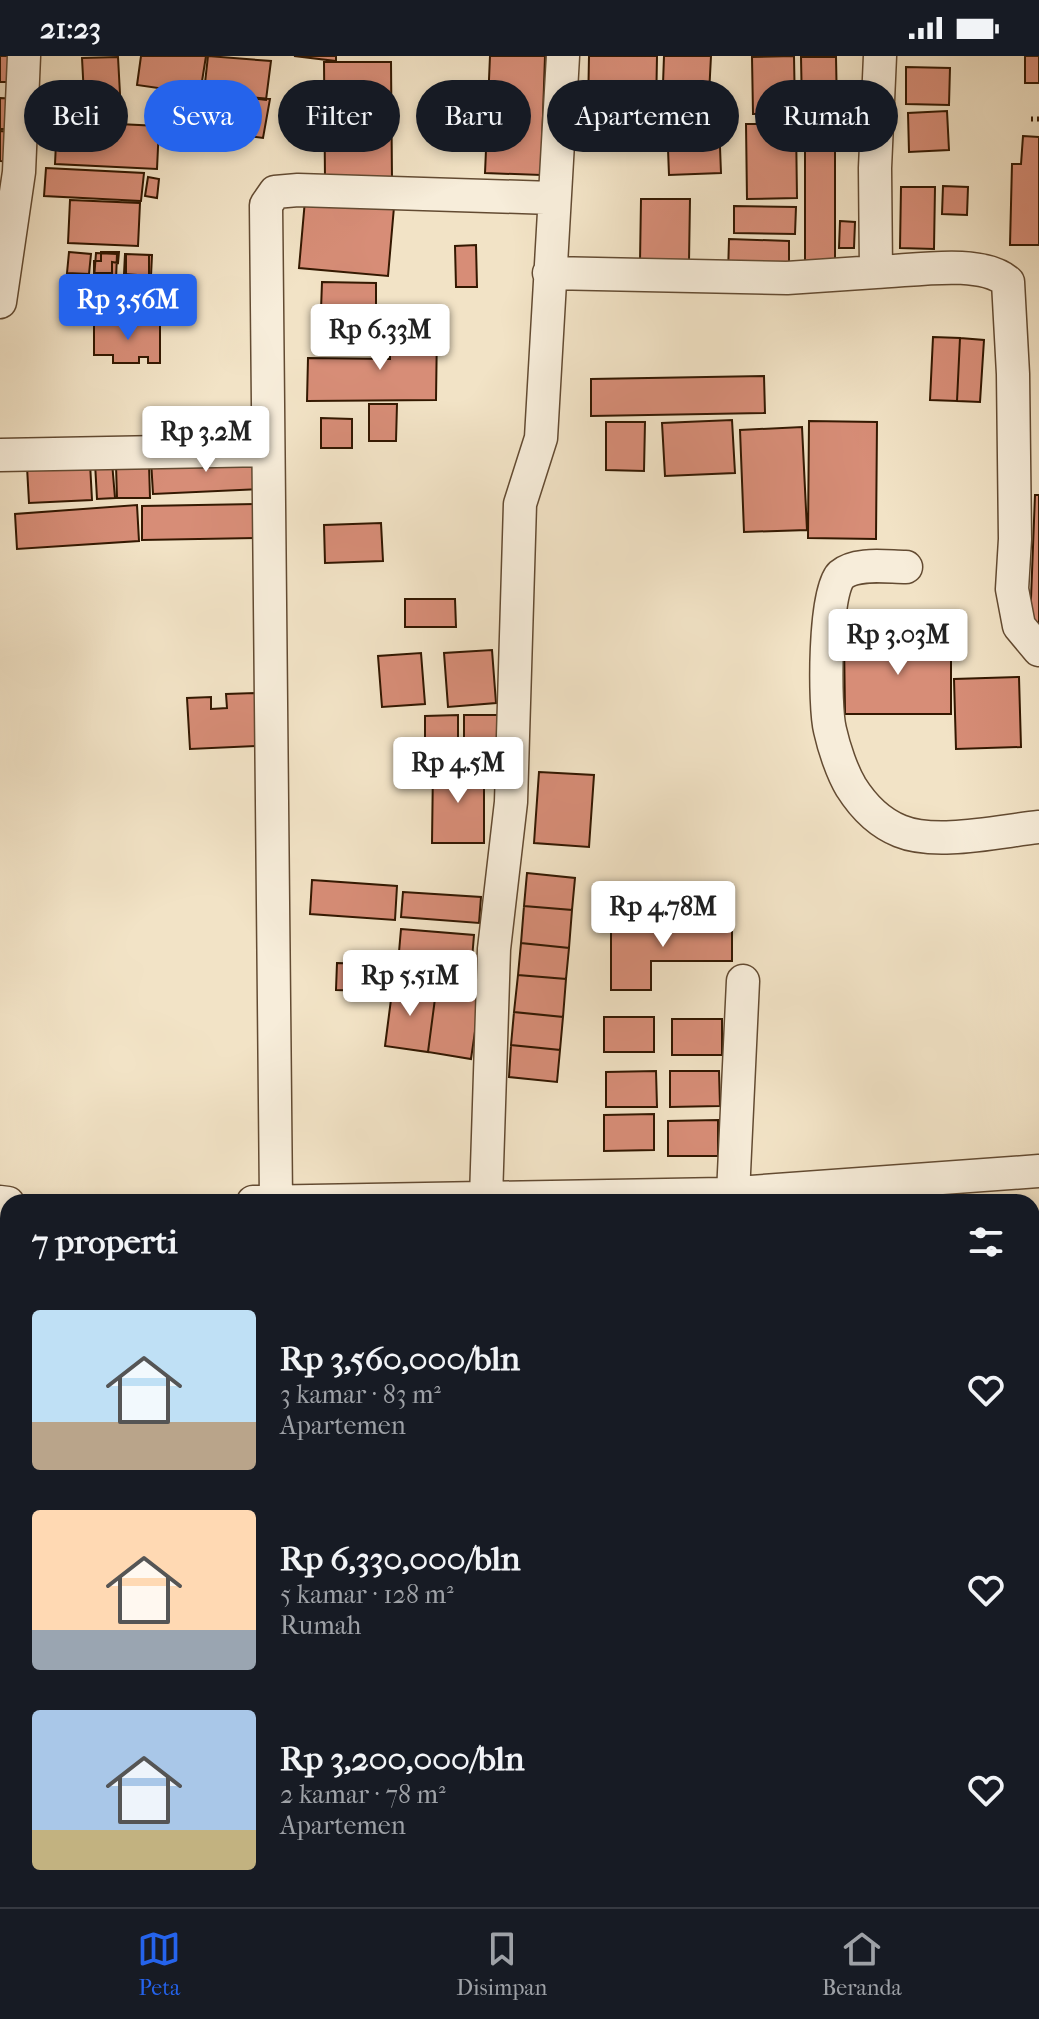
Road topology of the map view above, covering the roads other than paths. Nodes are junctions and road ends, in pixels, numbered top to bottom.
1 (24, 56) edge
2 (563, 56) edge
3 (880, 56) edge
4 (552, 198) junction
5 (876, 272) junction
6 (549, 273) junction
7 (0, 302) edge
8 (1026, 320) edge
9 (266, 450) junction
10 (0, 455) edge
11 (906, 567) dead end
12 (1039, 650) edge
13 (1039, 827) edge
14 (743, 981) dead end
15 (1039, 1171) edge
16 (276, 1194) edge
17 (486, 1194) edge
18 (733, 1194) joint

1 - 7 street
2 - 4 street
3 - 5 street
4 - 6 street
4 - 9 street
5 - 6 street
5 - 8 street
6 - 17 street
8 - 12 street
9 - 10 street
9 - 16 street
11 - 13 street
14 - 18 street
15 - 18 street

